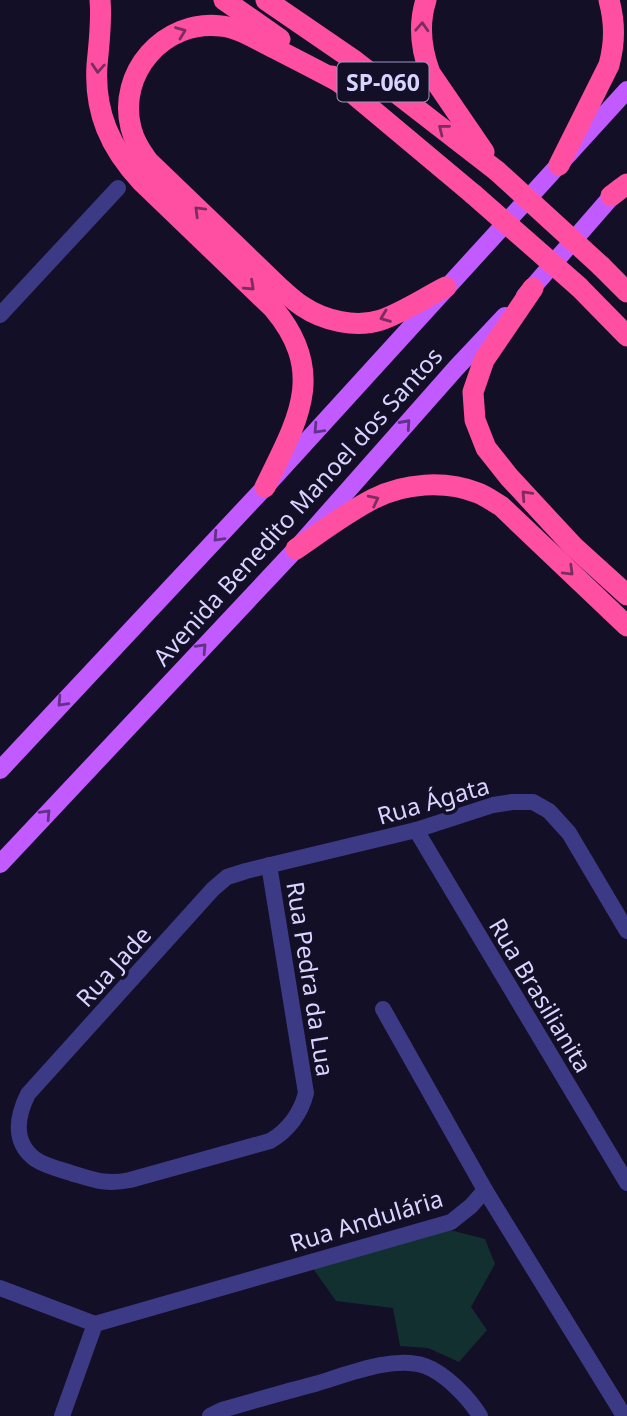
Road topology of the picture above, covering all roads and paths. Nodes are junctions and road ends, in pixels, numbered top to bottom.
1 (100, 0) edge
2 (224, 0) edge
3 (265, 0) edge
4 (426, 0) edge
5 (609, 0) edge
6 (341, 83) junction
7 (627, 90) edge
8 (559, 165) junction
9 (497, 171) junction
10 (627, 179) edge
11 (118, 188) dead end
12 (619, 190) edge
13 (446, 287) junction
14 (533, 288) junction
15 (627, 292) edge
16 (0, 315) edge
17 (627, 336) edge
18 (265, 487) junction
19 (296, 549) junction
20 (627, 595) edge
21 (627, 626) edge
22 (0, 770) edge
23 (416, 830) junction
24 (0, 864) edge
25 (270, 865) junction
26 (627, 931) edge
27 (383, 1009) dead end
28 (18, 1128) joint
29 (627, 1183) edge
30 (485, 1190) junction
31 (0, 1288) edge
32 (95, 1324) junction
33 (62, 1416) edge
34 (210, 1416) edge
35 (480, 1416) edge
36 (624, 1416) edge

1 -> 18 highway
2 - 6 highway, SP-060
9 -> 3 highway, SP-060
9 -> 4 highway
5 - 8 highway
13 -> 6 highway
6 - 17 highway, SP-060, bridge
7 - 8 main road, Avenida Benedito Manoel dos Santos
8 - 13 main road, Avenida Benedito Manoel dos Santos
9 - 15 highway, SP-060, bridge
10 - 12 main road, Avenida Benedito Manoel dos Santos
11 - 16 street
12 - 14 main road, Avenida Benedito Manoel dos Santos
13 -> 18 main road, Avenida Benedito Manoel dos Santos
19 -> 14 main road, Avenida Benedito Manoel dos Santos
20 -> 14 highway
18 -> 22 main road, Avenida Benedito Manoel dos Santos
19 -> 21 highway
24 -> 19 main road, Avenida Benedito Manoel dos Santos
23 - 25 street, Rua Ágata
23 - 26 street, Rua Ágata
23 - 29 street, Rua Brasilianita
25 - 28 street, Rua Jade
25 - 28 street, Rua Pedra da Lua
27 - 30 street
30 - 32 street, Rua Andulária
30 - 36 street
31 - 32 street
32 - 33 street
34 - 35 street

